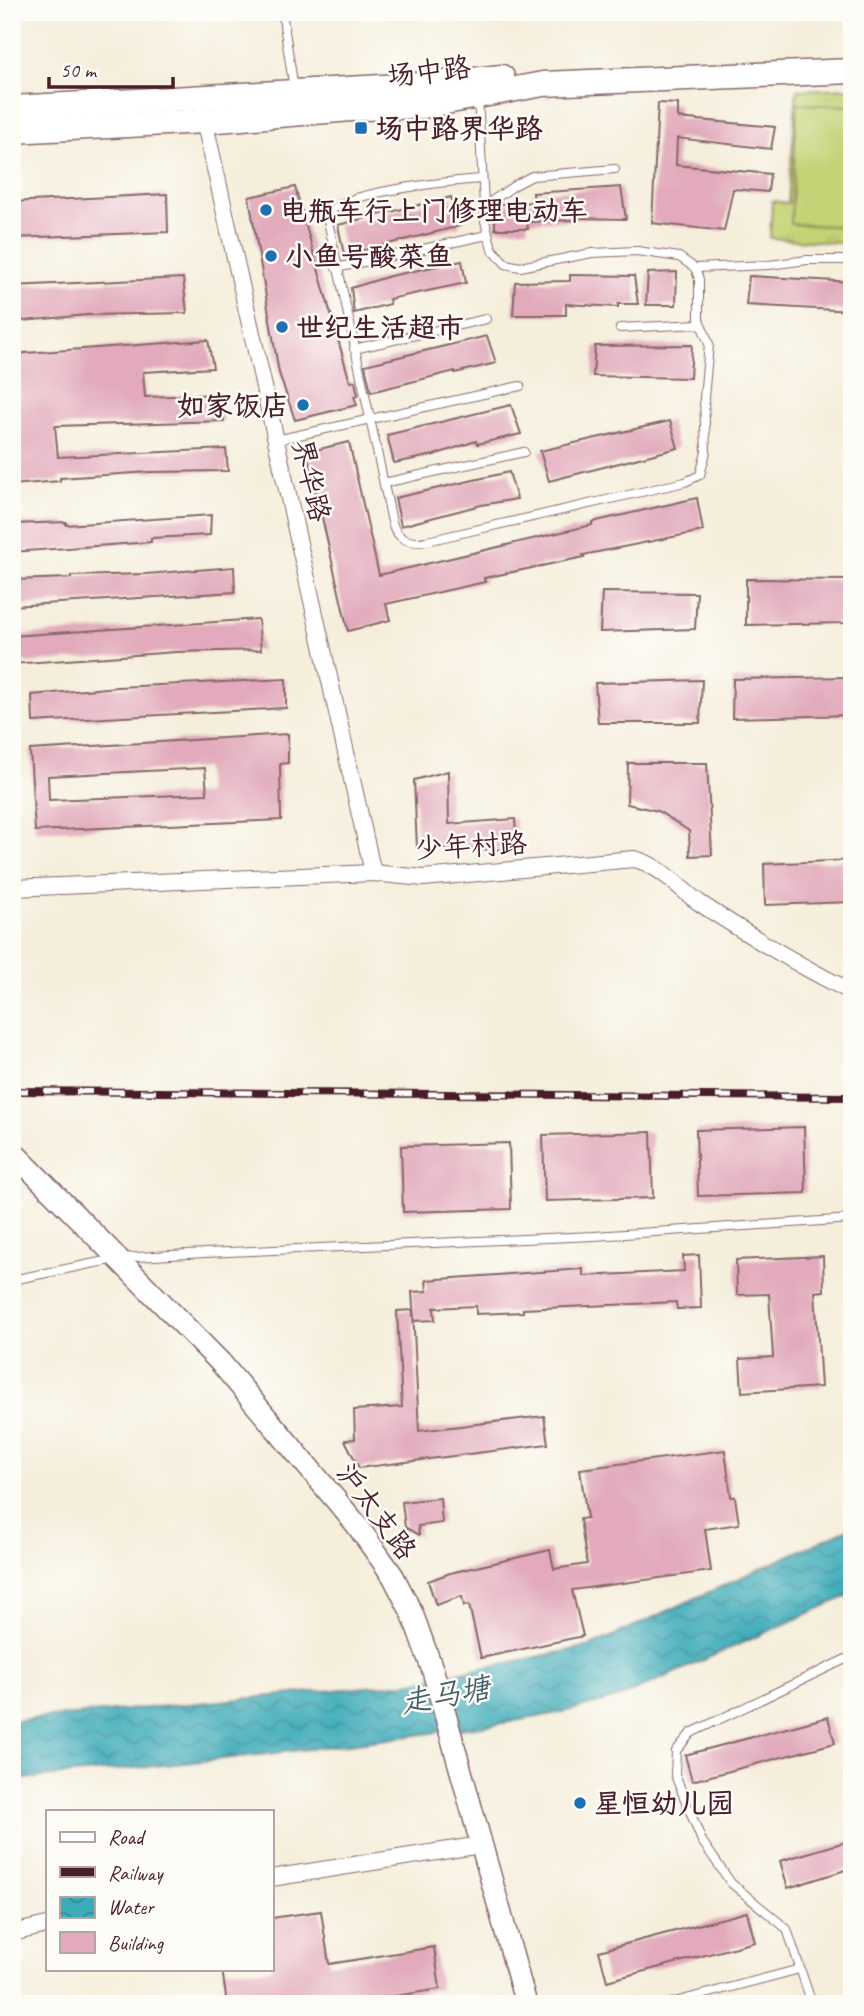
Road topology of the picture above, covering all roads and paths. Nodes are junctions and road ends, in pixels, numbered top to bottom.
1 (282, 12) edge
2 (852, 57) edge
3 (852, 71) edge
4 (477, 89) junction
5 (294, 92) junction
6 (12, 108) edge
7 (202, 110) junction
8 (12, 131) edge
9 (615, 169) dead end
10 (481, 179) junction
11 (483, 207) junction
12 (488, 235) junction
13 (852, 260) edge
14 (336, 268) junction
15 (695, 268) junction
16 (486, 319) dead end
17 (701, 324) junction
18 (620, 328) dead end
19 (354, 349) junction
20 (520, 386) dead end
21 (370, 419) junction
22 (276, 440) junction
23 (524, 452) dead end
24 (384, 483) junction
25 (373, 873) junction
26 (12, 888) edge
27 (852, 992) edge
28 (12, 1150) edge
29 (852, 1219) edge
30 (120, 1258) junction
31 (12, 1280) edge
32 (852, 1656) edge
33 (481, 1845) junction
34 (273, 1878) edge
35 (46, 1925) edge
36 (12, 1933) edge
37 (800, 1969) junction
38 (526, 2004) edge
39 (667, 2004) edge
40 (812, 2004) edge

1 - 5 lane
2 - 4 main road, 场中路
3 - 4 main road, 场中路
4 - 5 main road, 场中路
4 - 7 main road, 场中路
4 - 10 lane
5 - 7 main road, 场中路
6 - 7 main road, 场中路
7 - 8 main road, 场中路
7 - 22 street, 界华路
9 - 11 lane
10 - 11 lane
10 - 14 lane
11 - 12 lane
12 - 14 lane
12 - 15 lane
13 - 15 lane
14 - 19 lane
15 - 17 lane
16 - 19 lane
17 - 18 lane
17 - 24 lane
19 - 21 lane
20 - 21 lane
21 - 22 lane
21 - 24 lane
22 - 25 street, 界华路
23 - 24 lane
25 - 26 street, 少年村路
25 - 27 street, 少年村路
28 - 30 street, 沪太支路
29 - 30 lane
30 - 31 lane
30 - 33 street, 沪太支路
32 - 37 lane
33 - 34 street
33 - 38 street, 沪太支路
35 - 36 street
37 - 39 lane
37 - 40 lane

